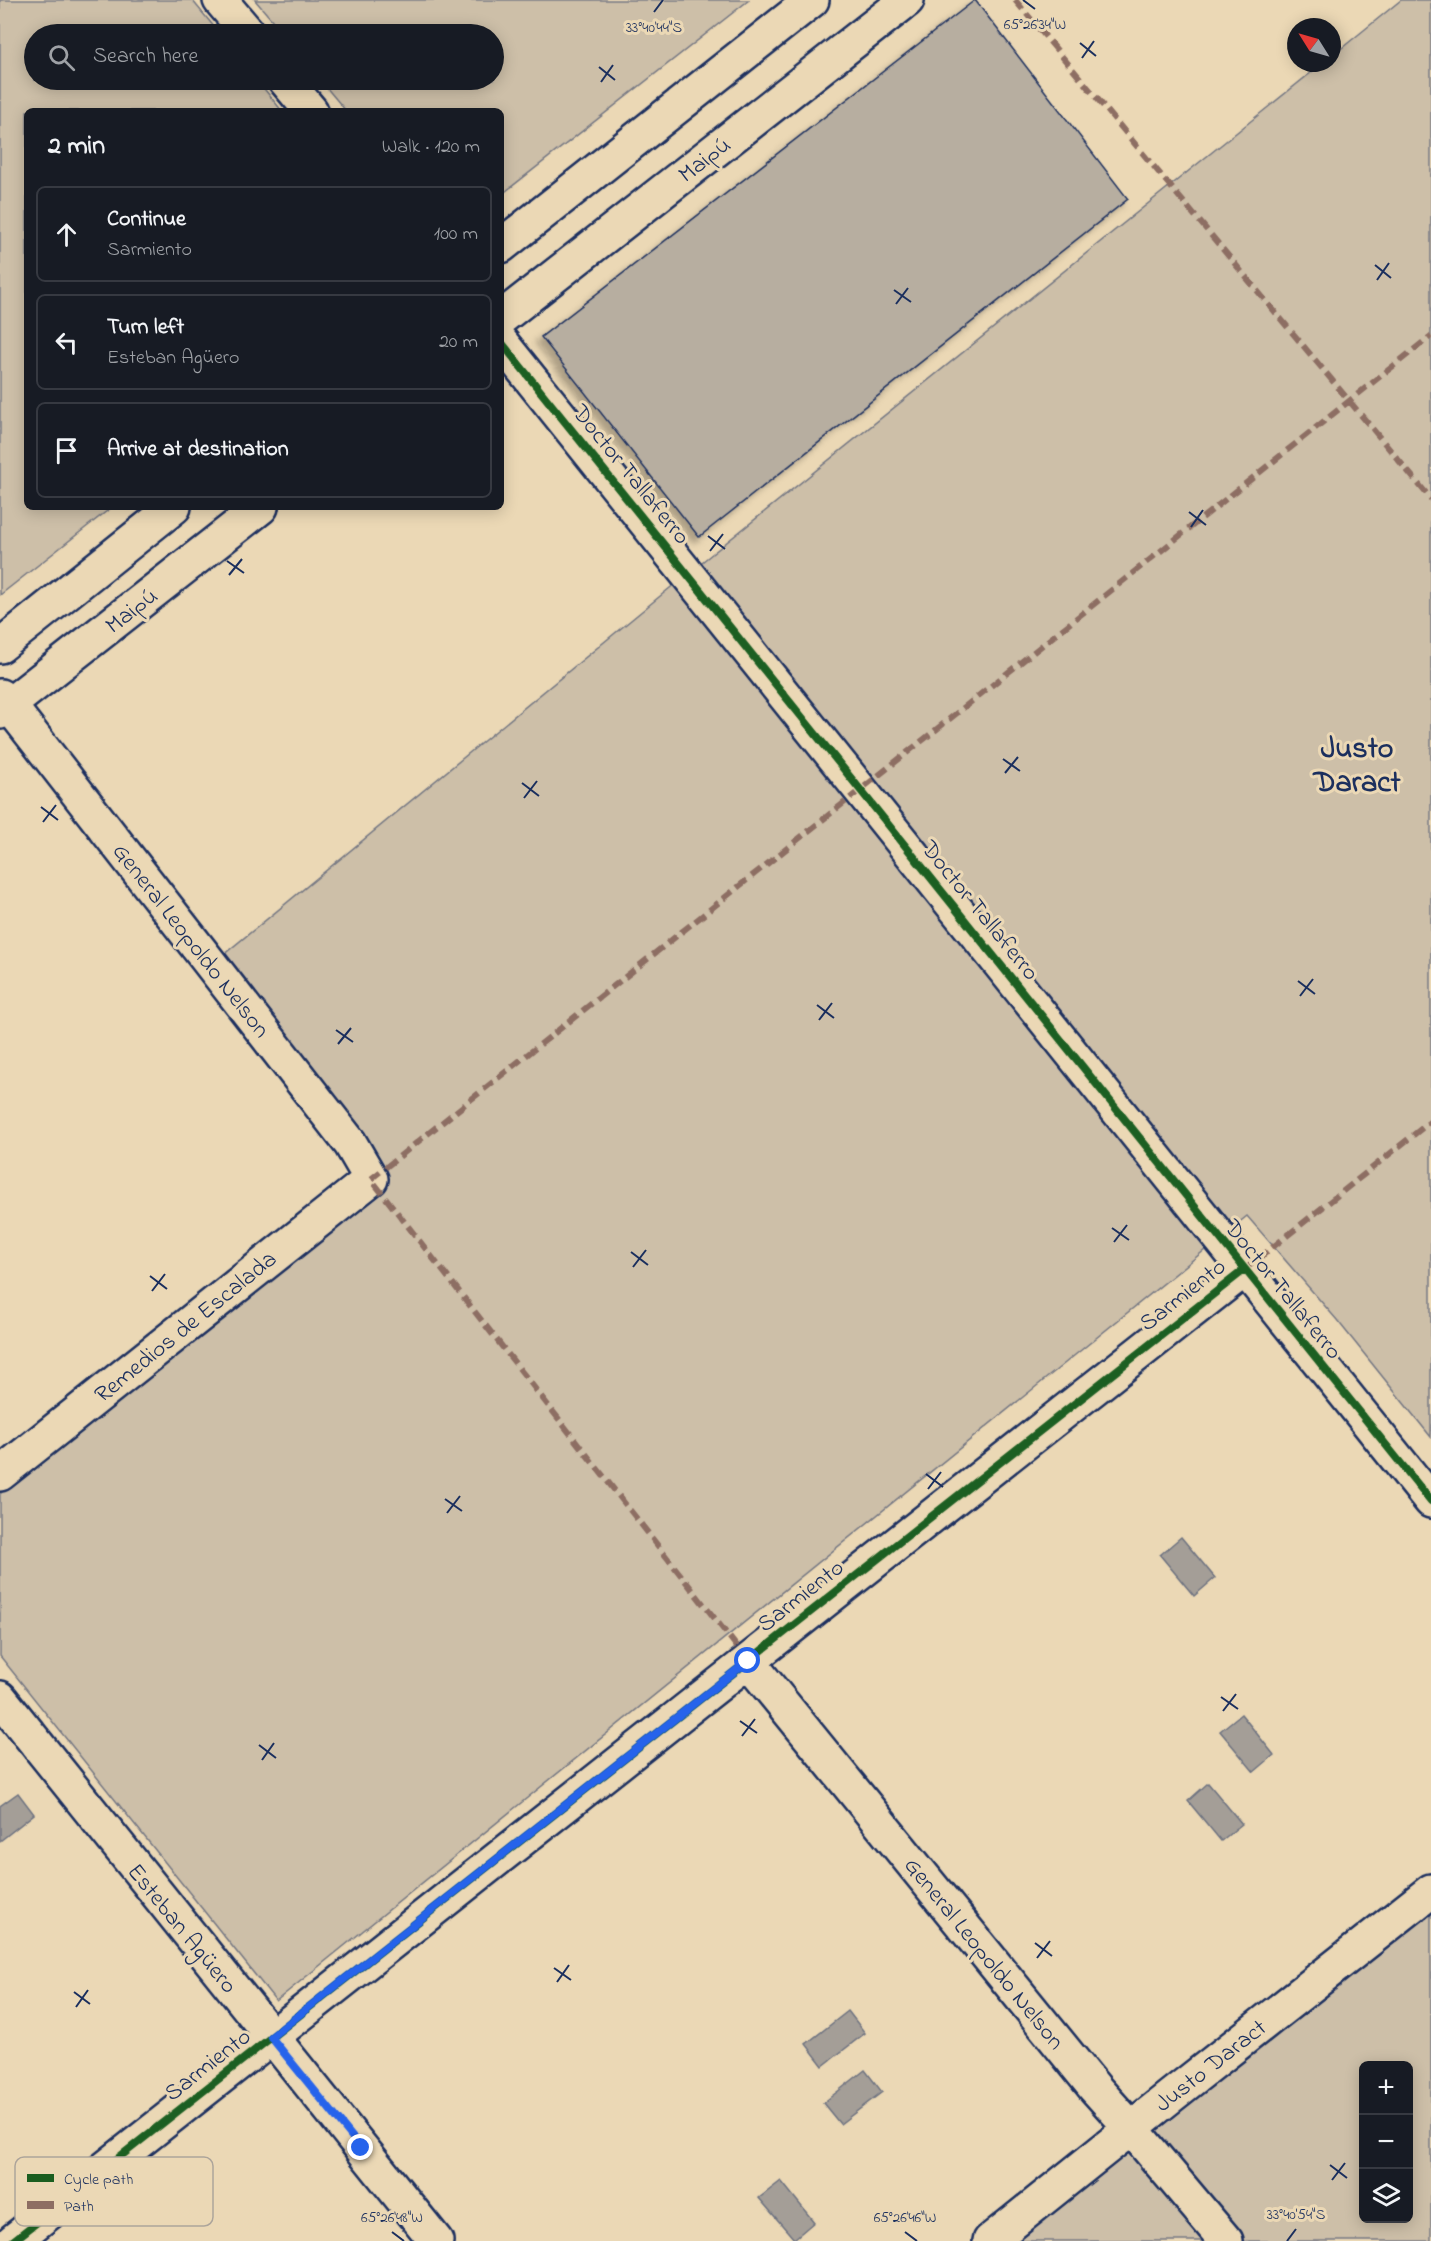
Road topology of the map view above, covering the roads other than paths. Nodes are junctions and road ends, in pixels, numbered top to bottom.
1 (220, 0) edge
2 (812, 0) edge
3 (907, 0) edge
4 (240, 24) edge
5 (293, 90) edge
6 (308, 108) edge
7 (504, 244) edge
8 (504, 316) edge
9 (504, 346) edge
10 (170, 510) edge
11 (257, 510) edge
12 (0, 646) edge
13 (3, 704) edge
14 (371, 1179) joint
15 (1244, 1270) junction
16 (0, 1474) edge
17 (1431, 1501) edge
18 (748, 1661) junction
19 (0, 1698) edge
20 (1431, 1892) edge
21 (271, 2037) junction
22 (1131, 2128) junction
23 (120, 2157) edge
24 (33, 2226) edge
25 (14, 2241) edge
26 (435, 2241) edge
27 (990, 2241) edge
28 (1226, 2241) edge

1 - 4 street
2 - 7 street
3 - 8 street, Maipú
5 - 6 street
9 - 15 street, Doctor Tallaferro
10 - 12 street
11 - 13 street, Maipú
13 - 14 street, General Leopoldo Nelson
14 - 16 street, Remedios de Escalada
15 - 17 street, Doctor Tallaferro
15 - 18 street, Sarmiento
18 - 21 street, Sarmiento
18 - 22 street, General Leopoldo Nelson
19 - 21 street, Esteban Agüero
20 - 22 street, Justo Daract
21 - 23 street, Sarmiento
21 - 26 street, Esteban Agüero
22 - 27 street, Justo Daract
22 - 28 street, General Leopoldo Nelson
24 - 25 street, Sarmiento

